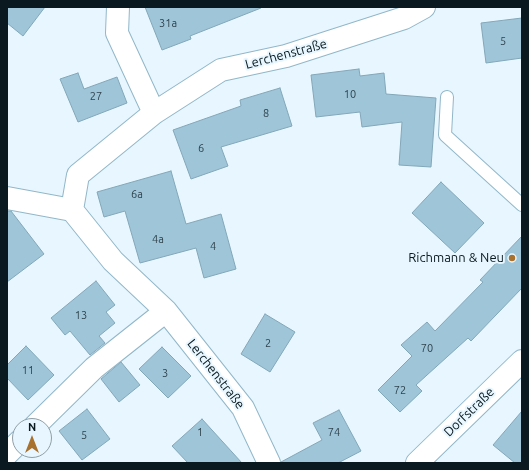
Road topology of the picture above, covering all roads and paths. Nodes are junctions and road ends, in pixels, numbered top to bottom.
1 (118, 7) edge
2 (424, 7) edge
3 (447, 97) dead end
4 (154, 112) junction
5 (7, 198) edge
6 (522, 205) edge
7 (72, 210) junction
8 (166, 311) junction
9 (522, 361) edge
10 (43, 418) edge
11 (270, 463) edge
12 (417, 463) edge

1 - 4 street
2 - 4 street, Lerchenstraße
3 - 6 lane
4 - 7 street, Lerchenstraße
5 - 7 street
7 - 8 street, Lerchenstraße
8 - 10 street
8 - 11 street, Lerchenstraße
9 - 12 street, Dorfstraße

